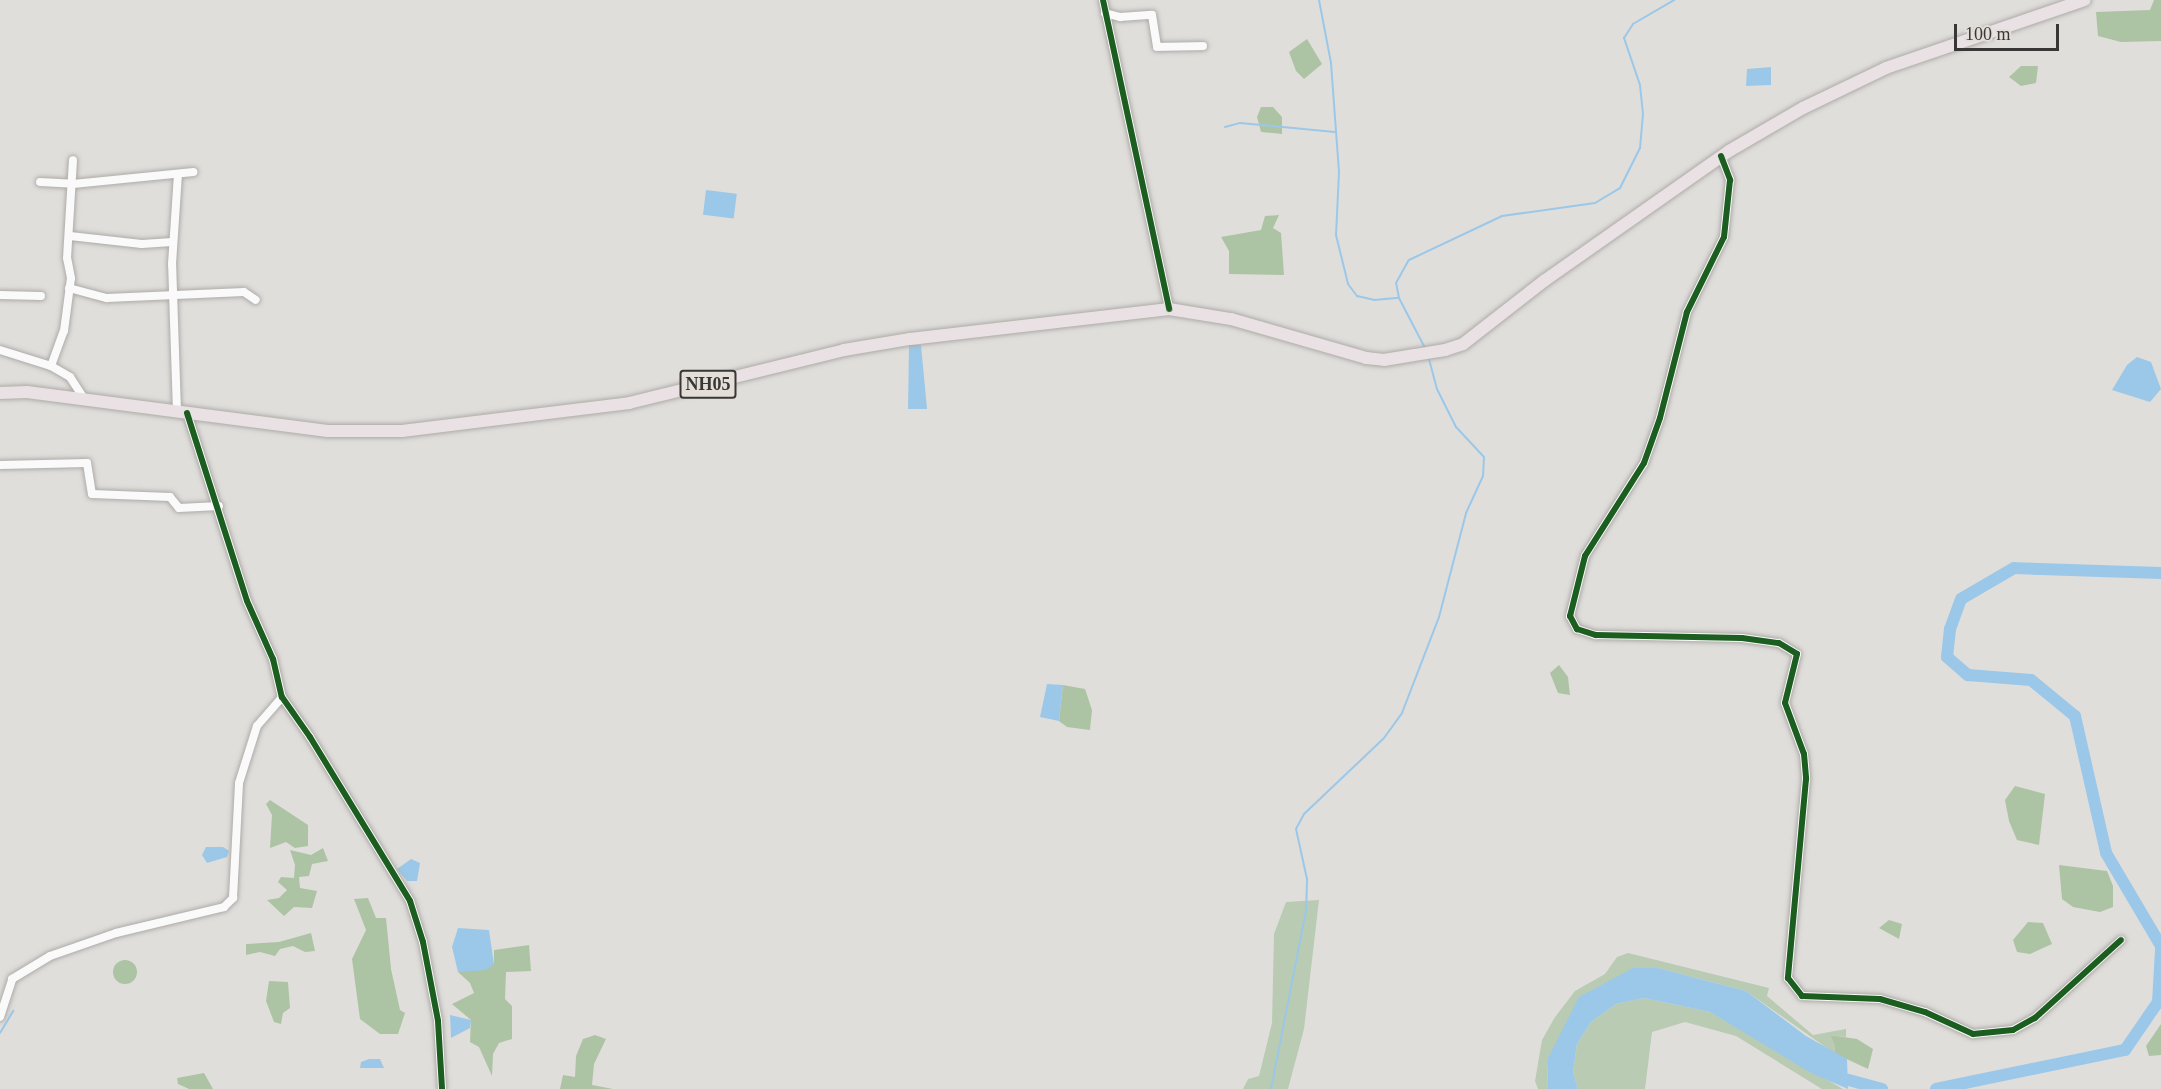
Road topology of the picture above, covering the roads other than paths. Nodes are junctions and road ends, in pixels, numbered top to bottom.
1 (1103, 0) edge
2 (2085, 0) edge
3 (1105, 13) junction
4 (1203, 46) dead end
5 (1721, 156) junction
6 (73, 159) dead end
7 (193, 172) dead end
8 (178, 174) junction
9 (40, 182) dead end
10 (73, 184) junction
11 (70, 236) junction
12 (172, 242) junction
13 (69, 288) junction
14 (173, 293) junction
15 (0, 295) edge
16 (41, 296) dead end
17 (256, 300) dead end
18 (1169, 309) junction
19 (0, 350) edge
20 (51, 366) junction
21 (0, 393) edge
22 (85, 400) junction
23 (182, 412) junction
24 (0, 465) edge
25 (219, 506) junction
26 (282, 697) junction
27 (2121, 940) dead end
28 (0, 1017) edge
29 (442, 1089) edge

1 - 3 street
2 - 5 main road, NH05
3 - 4 street
3 - 18 street
5 - 18 main road, NH05
5 - 27 street
6 - 10 street
7 - 8 street
8 - 10 street
8 - 12 street
9 - 10 street
10 - 11 street
11 - 12 street
11 - 13 street
12 - 14 street
13 - 14 street
13 - 20 street
14 - 17 street
14 - 23 street
15 - 16 street
18 - 23 main road, NH05
19 - 20 street
20 - 22 street
21 - 22 main road, NH05
22 - 23 main road, NH05
23 - 25 street
24 - 25 street
25 - 26 street
26 - 28 street
26 - 29 street

